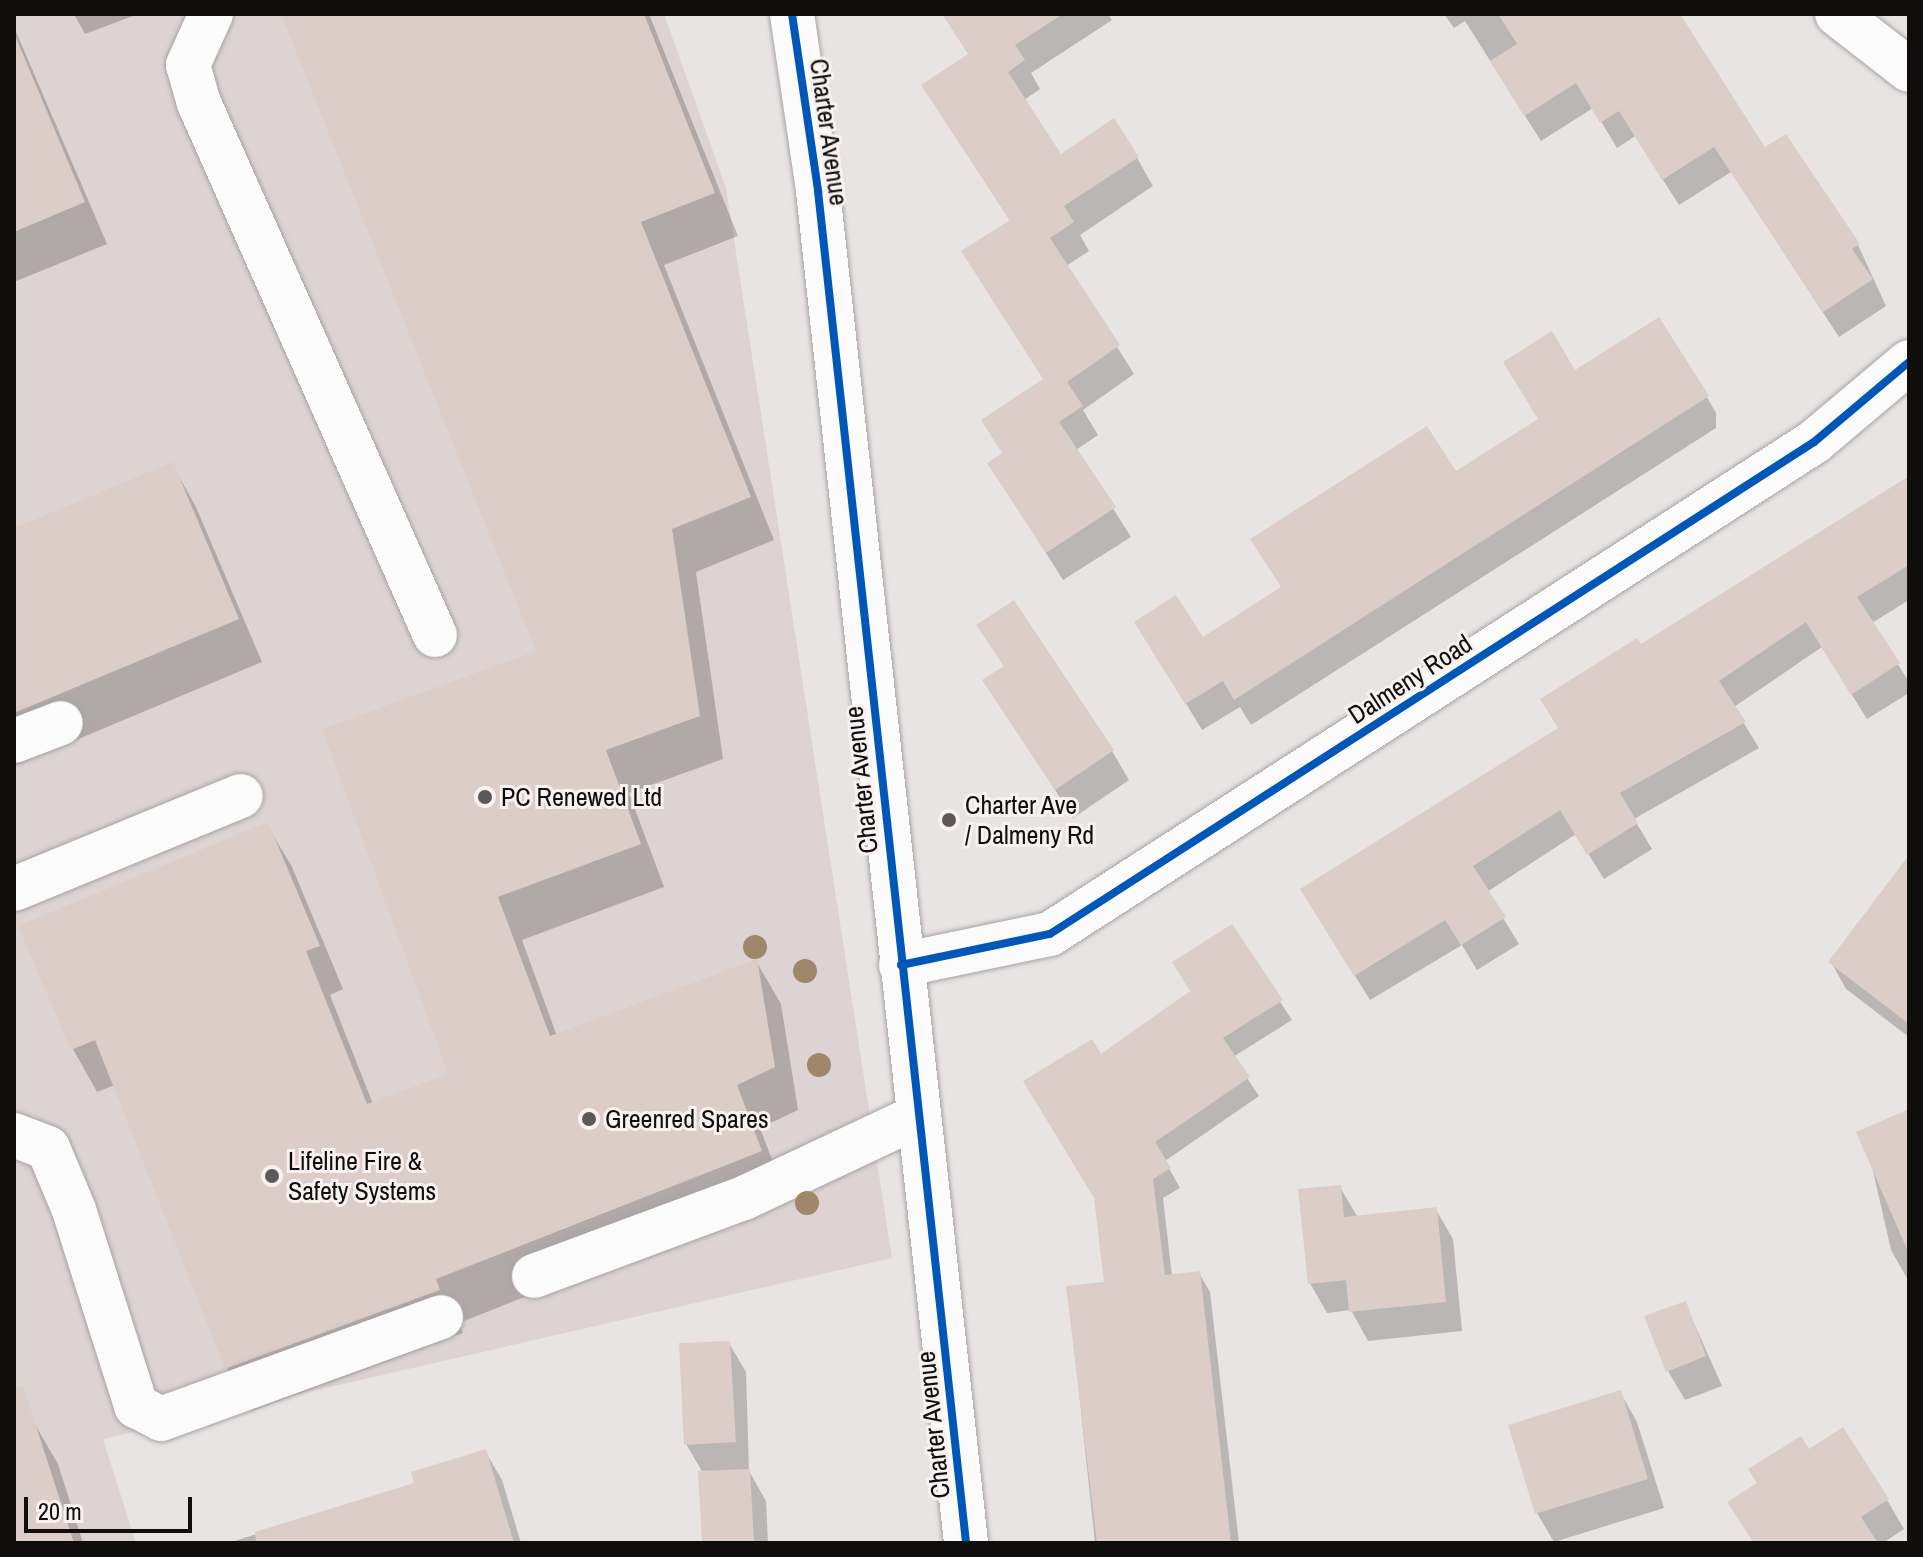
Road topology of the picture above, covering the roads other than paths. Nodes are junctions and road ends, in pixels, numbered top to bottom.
1 (211, 14) edge
2 (792, 14) edge
3 (1837, 14) edge
4 (1909, 70) edge
5 (1909, 362) edge
6 (435, 635) dead end
7 (61, 723) dead end
8 (14, 741) edge
9 (241, 796) dead end
10 (14, 889) edge
11 (901, 965) junction
12 (918, 1116) junction
13 (14, 1135) edge
14 (534, 1276) dead end
15 (441, 1317) dead end
16 (966, 1543) edge

1 - 6 street
2 - 11 street, Charter Avenue
3 - 4 street
5 - 11 street, Dalmeny Road
7 - 8 street
9 - 10 street
11 - 12 street, Charter Avenue
12 - 14 street
12 - 16 street, Charter Avenue
13 - 15 street

